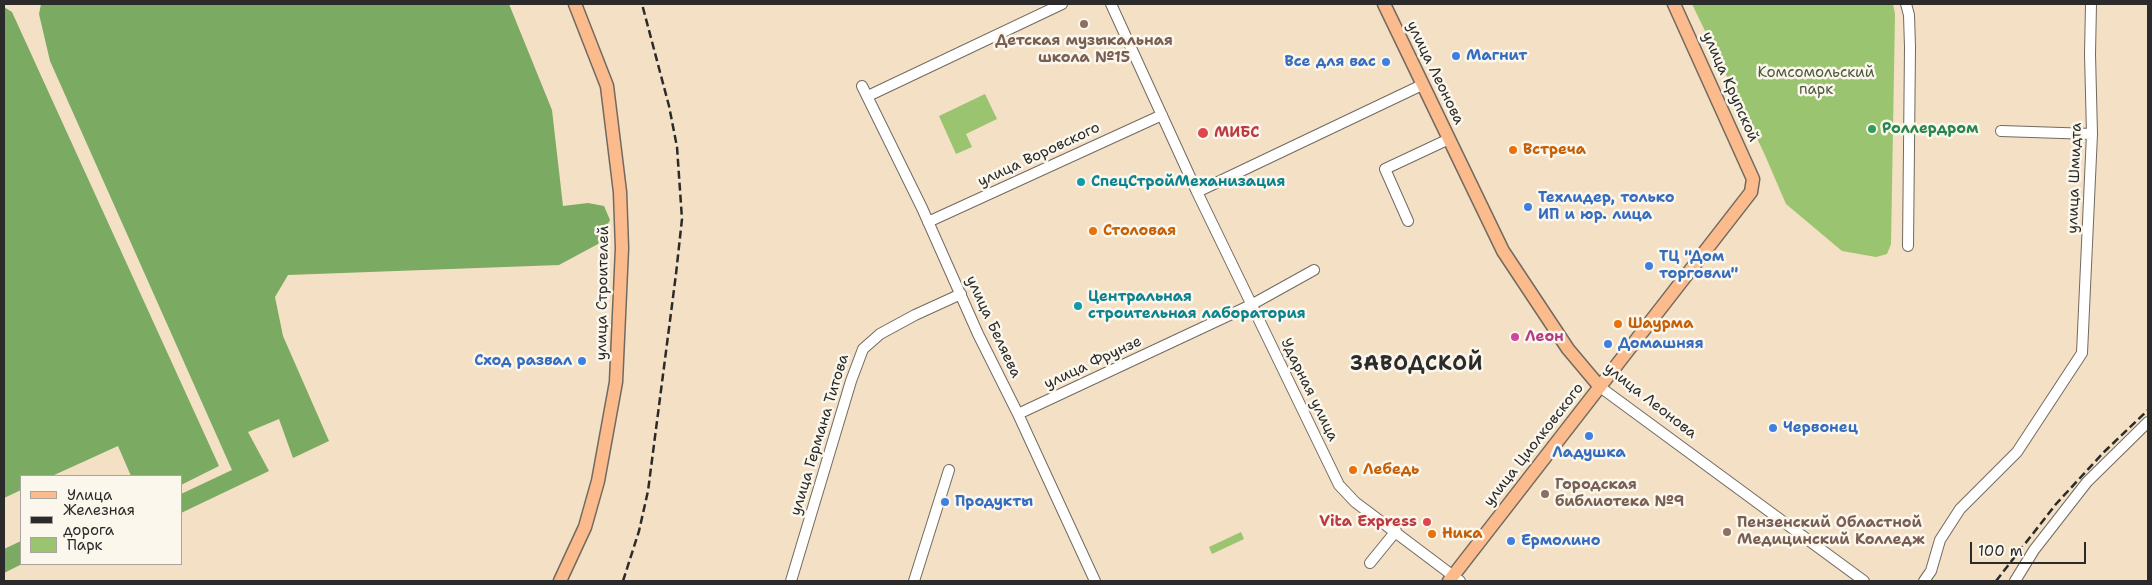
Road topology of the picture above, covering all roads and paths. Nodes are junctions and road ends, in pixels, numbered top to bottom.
1 (575, 4) edge
2 (1062, 4) edge
3 (1111, 4) edge
4 (1384, 4) edge
5 (1674, 4) edge
6 (1906, 4) edge
7 (2091, 4) edge
8 (1422, 85) junction
9 (862, 86) dead end
10 (868, 96) junction
11 (1162, 115) junction
12 (2001, 131) dead end
13 (2092, 134) junction
14 (1448, 139) junction
15 (1754, 185) joint
16 (1197, 192) junction
17 (1408, 220) dead end
18 (928, 222) junction
19 (1908, 246) dead end
20 (1314, 270) dead end
21 (961, 294) junction
22 (1251, 305) junction
23 (1600, 387) junction
24 (1018, 414) junction
25 (2148, 422) edge
26 (949, 470) dead end
27 (1396, 531) junction
28 (1370, 563) dead end
29 (1454, 580) edge
30 (560, 581) edge
31 (791, 581) edge
32 (914, 581) edge
33 (1095, 581) edge
34 (1864, 581) edge
35 (1924, 581) edge
36 (2015, 581) edge

1 - 30 main road, улица Строителей
2 - 10 street
3 - 11 street, Ударная улица
4 - 8 main road, улица Леонова
5 - 15 main road, улица Крупской
6 - 19 street
7 - 13 street, улица Шмидта
8 - 14 main road, улица Леонова
8 - 16 street
9 - 10 street, улица Беляева
10 - 18 street, улица Беляева
11 - 16 street, Ударная улица
11 - 18 street, улица Воровского
12 - 13 street
13 - 35 street, улица Шмидта
14 - 17 street
14 - 23 main road, улица Леонова
15 - 23 main road, улица Циолковского
16 - 22 street, Ударная улица
18 - 21 street, улица Беляева
20 - 22 street, улица Фрунзе
21 - 24 street, улица Беляева
21 - 31 street, улица Германа Титова
22 - 24 street, улица Фрунзе
22 - 27 street, Ударная улица
23 - 29 main road, улица Циолковского
23 - 34 street, улица Леонова
24 - 33 street, улица Беляева
25 - 36 street
26 - 32 street
27 - 28 street
27 - 29 street, Ударная улица

